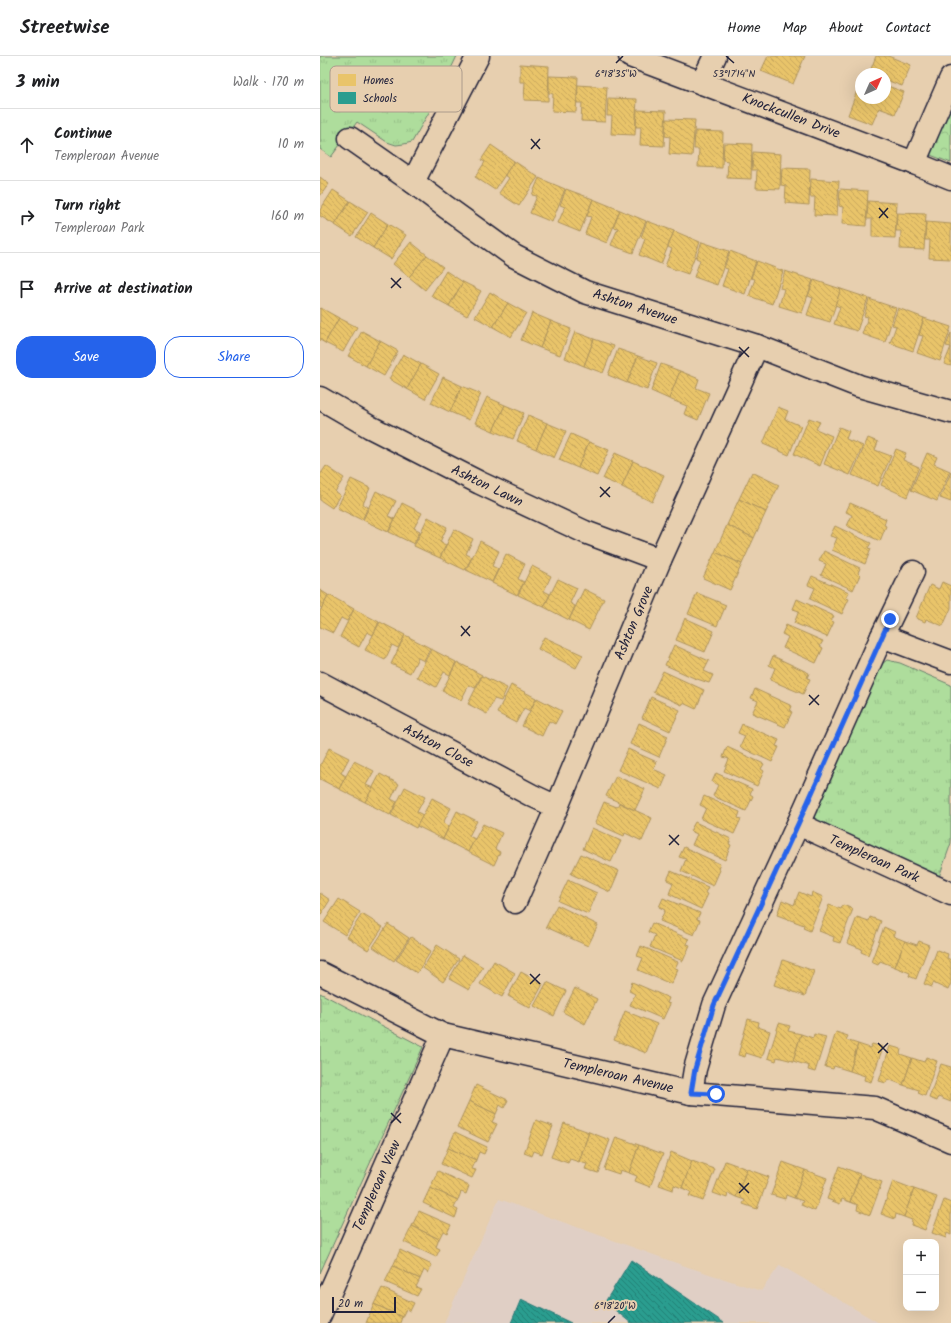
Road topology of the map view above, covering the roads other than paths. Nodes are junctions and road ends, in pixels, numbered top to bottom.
1 (478, 56) edge
2 (630, 56) edge
3 (715, 56) edge
4 (951, 78) edge
5 (702, 83) junction
6 (462, 87) edge
7 (449, 112) edge
8 (350, 138) dead end
9 (914, 163) junction
10 (951, 178) edge
11 (413, 182) junction
12 (757, 346) junction
13 (320, 398) edge
14 (951, 412) edge
15 (660, 560) junction
16 (913, 572) dead end
17 (882, 636) junction
18 (951, 662) edge
19 (320, 682) edge
20 (557, 807) junction
21 (798, 824) junction
22 (951, 894) edge
23 (515, 902) dead end
24 (320, 973) edge
25 (443, 1035) junction
26 (691, 1093) junction
27 (951, 1141) edge
28 (320, 1316) edge

1 - 6 street
2 - 5 street, Knockcullen Drive
3 - 5 street
4 - 9 street
5 - 9 street, Knockcullen Drive
7 - 11 street
8 - 11 street, Ashton Avenue
9 - 10 street, Knockcullen Drive
11 - 12 street, Ashton Avenue
12 - 14 street, Ashton Avenue
12 - 15 street, Ashton Grove
13 - 15 street, Ashton Lawn
15 - 20 street, Ashton Grove
16 - 17 street
17 - 18 street
17 - 21 street
19 - 20 street, Ashton Close
20 - 23 street, Ashton Grove
21 - 22 street, Templeroan Park
21 - 26 street
24 - 25 street, Templeroan Avenue
25 - 26 street, Templeroan Avenue
25 - 28 street, Templeroan View
26 - 27 street, Templeroan Avenue

